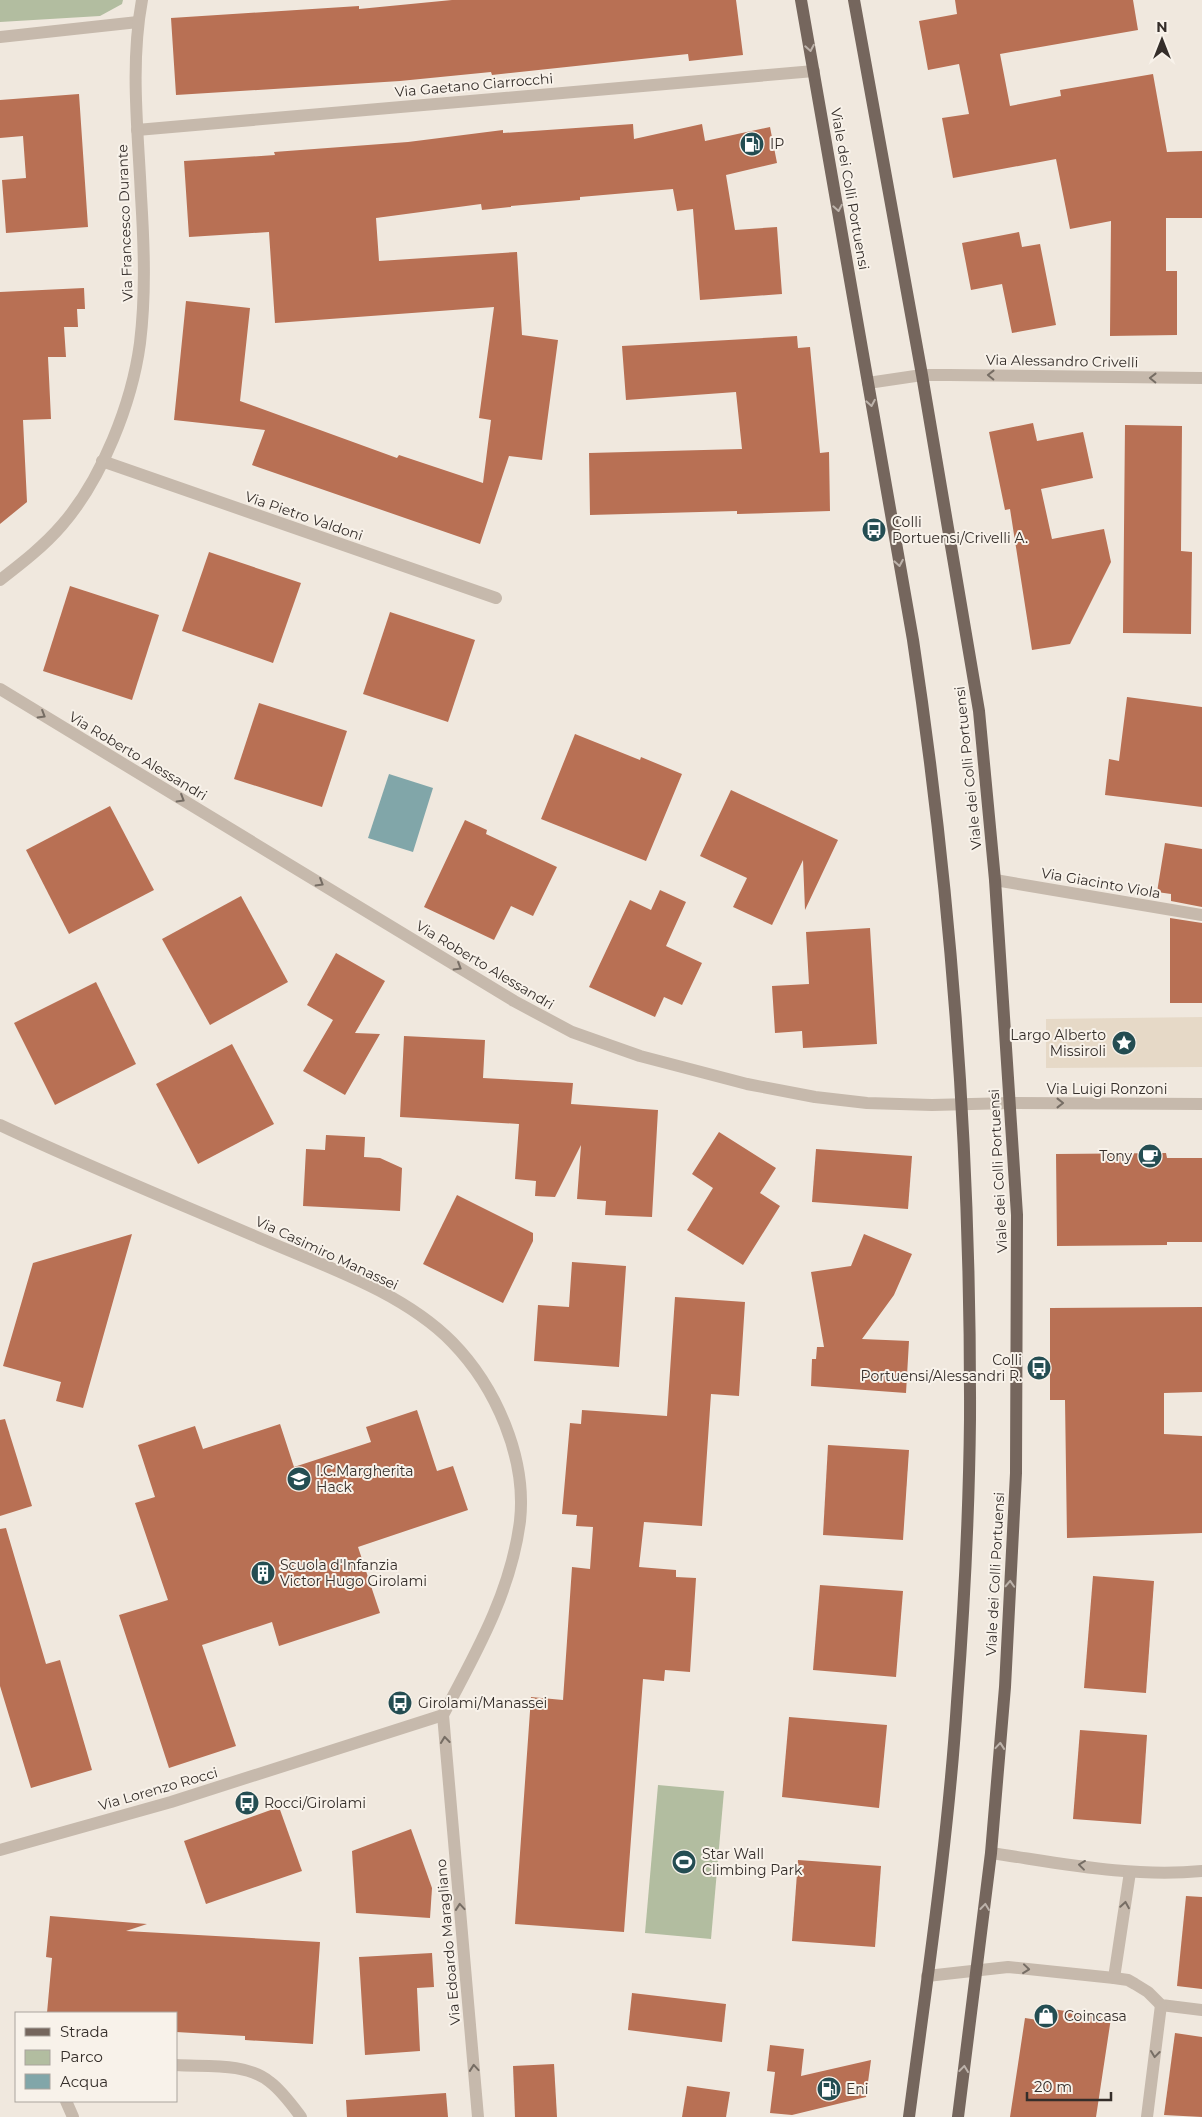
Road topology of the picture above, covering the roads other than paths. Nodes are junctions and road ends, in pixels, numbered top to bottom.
1 (142, 0) edge
2 (801, 0) edge
3 (854, 0) edge
4 (138, 22) junction
5 (0, 36) edge
6 (814, 71) junction
7 (137, 130) junction
8 (922, 375) junction
9 (1202, 378) edge
10 (868, 383) junction
11 (102, 461) junction
12 (0, 580) edge
13 (496, 598) dead end
14 (0, 689) edge
15 (996, 880) junction
16 (1202, 915) edge
17 (1011, 1103) junction
18 (1202, 1104) edge
19 (963, 1106) junction
20 (0, 1125) edge
21 (443, 1716) junction
22 (0, 1850) edge
23 (991, 1853) junction
24 (1202, 1871) edge
25 (1130, 1872) junction
26 (978, 1969) junction
27 (927, 1976) junction
28 (1114, 1978) junction
29 (1161, 2005) junction
30 (1202, 2010) edge
31 (178, 2065) edge
32 (66, 2102) edge
33 (72, 2117) edge
34 (301, 2117) edge
35 (478, 2117) edge
36 (908, 2117) edge
37 (958, 2117) edge
38 (1147, 2117) edge

1 - 4 street, Via Francesco Durante
2 -> 6 main road, Viale dei Colli Portuensi
3 - 8 main road, Viale dei Colli Portuensi
4 - 5 street
4 - 7 street, Via Francesco Durante
6 - 7 street, Via Gaetano Ciarrocchi
6 -> 10 main road, Viale dei Colli Portuensi
7 - 11 street, Via Francesco Durante
9 -> 8 street, Via Alessandro Crivelli
8 - 10 street
8 - 15 main road, Viale dei Colli Portuensi
10 -> 19 main road, Viale dei Colli Portuensi
11 - 12 street, Via Francesco Durante
11 - 13 street, Via Pietro Valdoni
14 -> 19 street, Via Roberto Alessandri
15 - 16 street, Via Giacinto Viola
15 - 17 main road, Viale dei Colli Portuensi
17 -> 18 street, Via Luigi Ronzoni
17 - 19 street, Via Roberto Alessandri
23 -> 17 main road, Viale dei Colli Portuensi
19 - 27 main road, Viale dei Colli Portuensi
20 - 21 street, Via Casimiro Manassei
21 - 22 street, Via Lorenzo Rocci
35 -> 21 street, Via Edoardo Maragliano
25 -> 23 street
26 -> 23 main road, Viale dei Colli Portuensi
24 - 25 street
28 -> 25 street
26 - 27 street
26 -> 28 street
37 -> 26 main road, Viale dei Colli Portuensi
27 - 36 main road, Viale dei Colli Portuensi
28 - 29 street
29 - 30 street
29 -> 38 street
31 - 34 street
32 - 33 street

